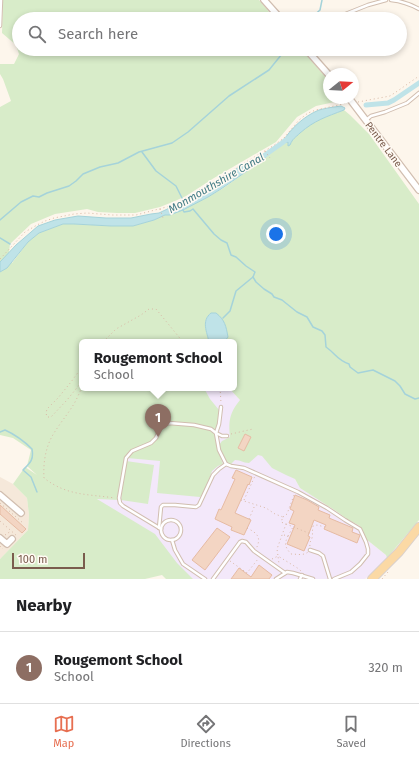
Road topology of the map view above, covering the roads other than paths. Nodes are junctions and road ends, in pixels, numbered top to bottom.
1 (1, 0) edge
2 (264, 0) edge
3 (386, 0) edge
4 (391, 0) edge
5 (419, 9) edge
6 (275, 12) edge
7 (350, 12) edge
8 (0, 26) edge
9 (312, 56) edge
10 (323, 68) edge
11 (419, 94) edge
12 (354, 104) edge
13 (366, 120) junction
14 (419, 190) edge
15 (221, 407) road end
16 (216, 433) junction
17 (227, 436) road end
18 (226, 464) junction
19 (0, 495) edge
20 (21, 513) dead end
21 (419, 527) edge
22 (160, 529) junction
23 (0, 538) edge
24 (15, 538) road end
25 (172, 540) junction
26 (310, 550) road end
27 (285, 573) junction
28 (302, 575) junction
29 (205, 579) edge
30 (213, 579) edge
31 (276, 579) edge
32 (300, 579) edge
33 (313, 579) edge
34 (330, 579) edge
35 (334, 579) edge
36 (372, 579) edge

1 - 8 lane
2 - 6 street
3 - 7 lane
4 - 5 lane
9 - 10 street
11 - 13 lane
12 - 13 street, Pentre Lane
13 - 14 street, Pentre Lane
15 - 16 lane
16 - 17 lane
16 - 18 lane
16 - 22 lane
18 - 22 lane
18 - 35 lane
19 - 20 street
21 - 36 main road
22 - 25 lane
22 - 25 lane
23 - 24 street
25 - 29 lane
26 - 34 lane
27 - 28 lane
27 - 30 lane
27 - 31 lane
28 - 32 lane
28 - 33 lane

